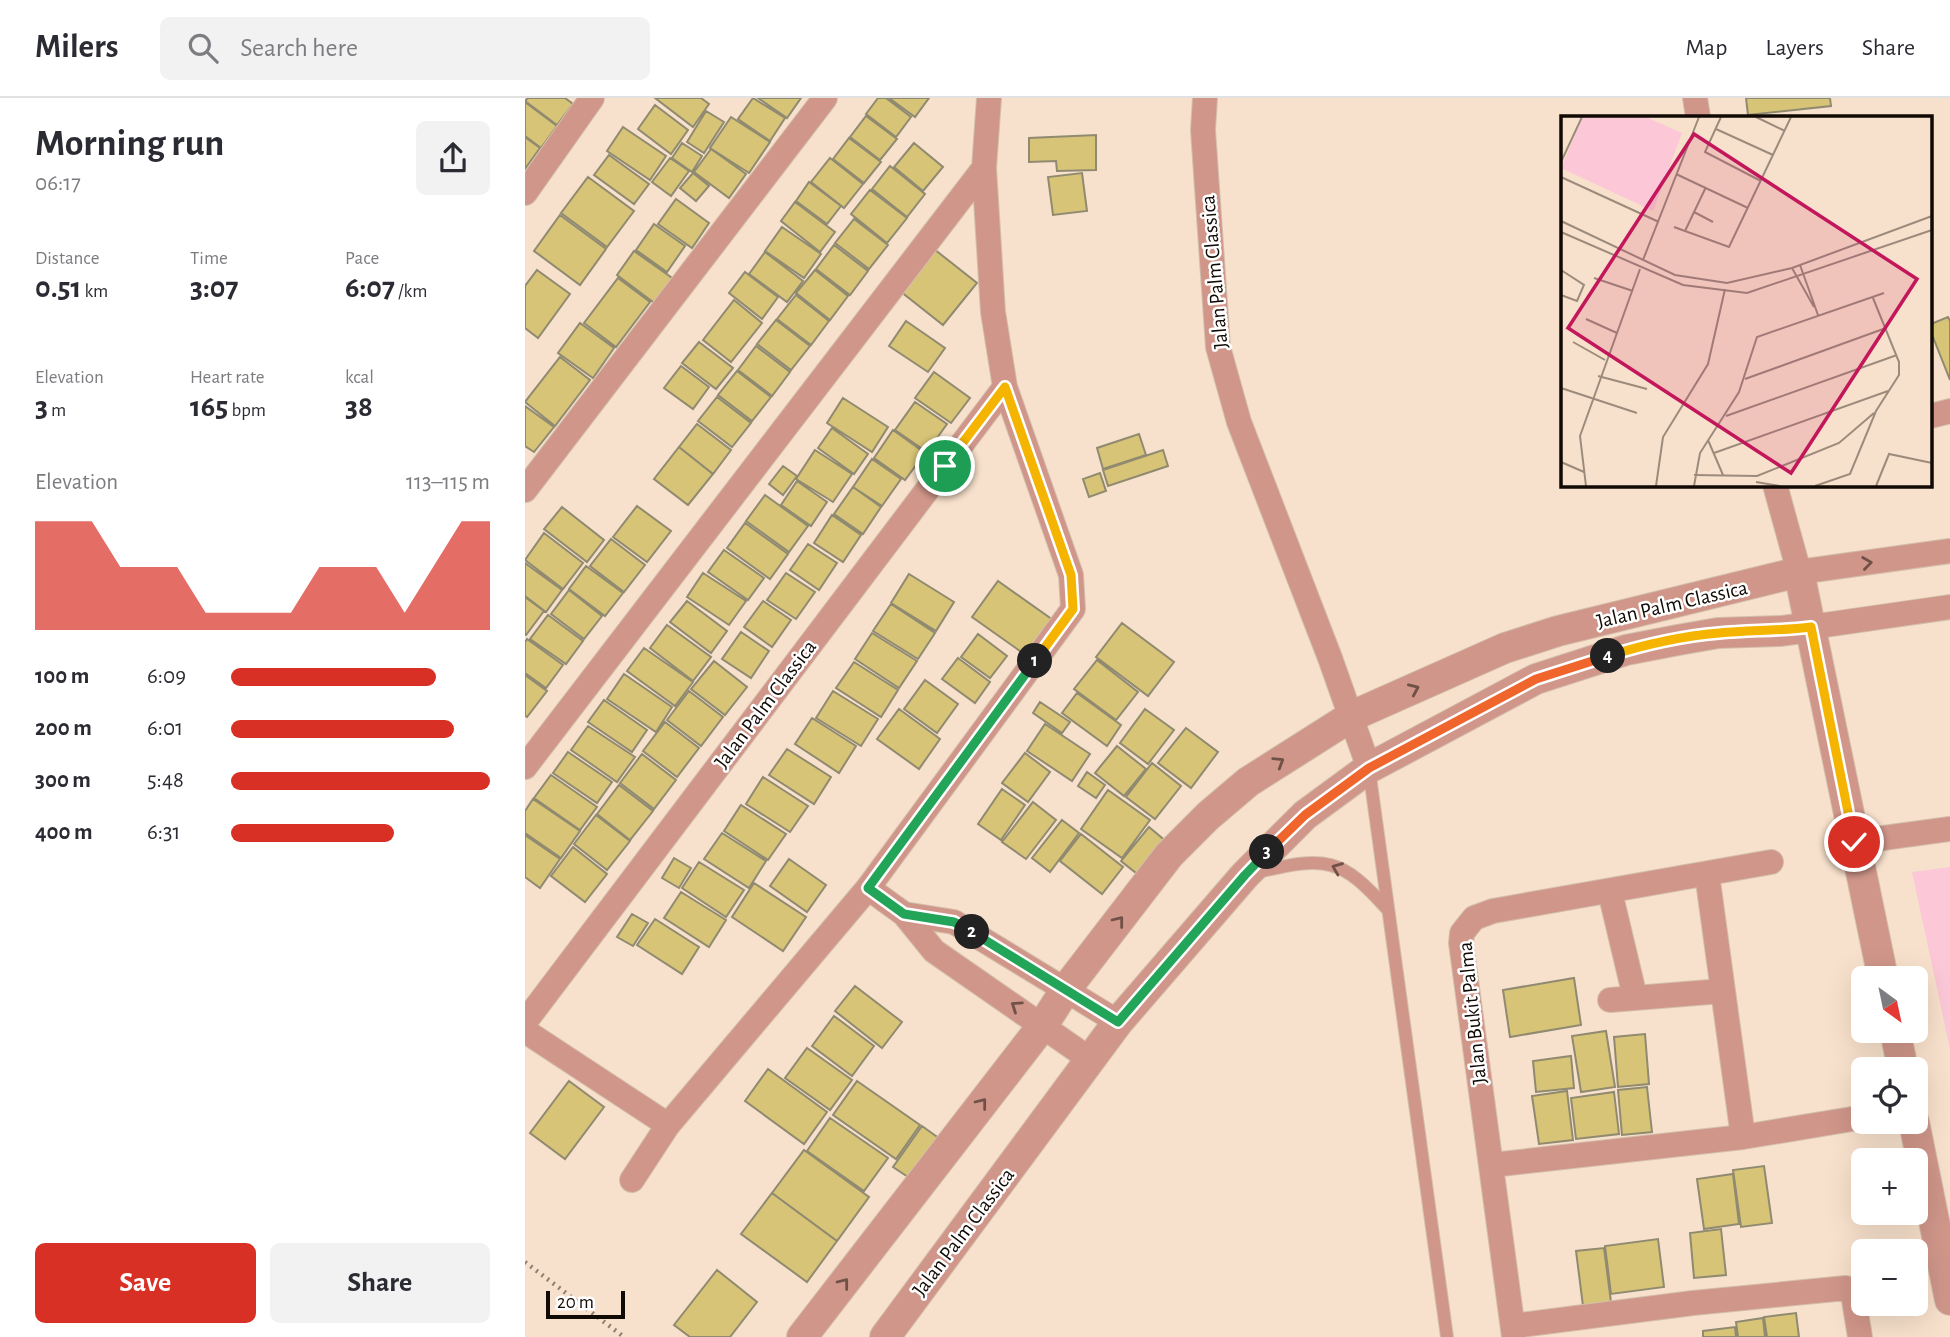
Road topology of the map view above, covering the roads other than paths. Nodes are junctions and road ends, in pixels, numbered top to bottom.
1 (592, 98) edge
2 (825, 98) edge
3 (989, 98) edge
4 (1206, 98) edge
5 (1695, 98) edge
6 (1698, 116) edge
7 (984, 167) junction
8 (525, 193) edge
9 (1005, 387) junction
10 (1950, 411) edge
11 (1933, 415) edge
12 (1775, 486) edge
13 (525, 490) edge
14 (1950, 551) edge
15 (1799, 572) junction
16 (1950, 607) edge
17 (1811, 627) junction
18 (1352, 716) junction
19 (525, 767) edge
20 (1369, 768) junction
21 (1950, 830) edge
22 (1854, 842) junction
23 (1771, 862) dead end
24 (1707, 874) junction
25 (1245, 875) junction
26 (868, 888) junction
27 (1610, 892) junction
28 (1389, 911) junction
29 (904, 914) junction
30 (1880, 966) edge
31 (1066, 989) junction
32 (1723, 991) junction
33 (1635, 997) junction
34 (1610, 1000) dead end
35 (525, 1022) edge
36 (1118, 1022) junction
37 (1043, 1025) junction
38 (525, 1031) edge
39 (1091, 1060) junction
40 (1851, 1119) edge
41 (668, 1125) junction
42 (1916, 1134) edge
43 (1743, 1137) junction
44 (1492, 1165) junction
45 (632, 1180) dead end
46 (1950, 1300) edge
47 (1513, 1332) edge
48 (802, 1337) edge
49 (884, 1337) edge
50 (1447, 1337) edge
51 (1860, 1337) edge

1 - 8 street
2 - 13 street
3 - 7 street
4 - 18 street, Jalan Palm Classica
5 - 6 street
7 - 9 street
7 - 19 street
9 - 26 street
9 - 35 street, Jalan Palm Classica
10 - 11 street
12 - 15 street
15 -> 14 street
15 - 17 street
18 -> 15 street, Jalan Palm Classica
16 - 17 street
17 - 20 street, Jalan Palm Classica
17 - 22 street
18 - 20 street, Jalan Palm Classica
31 -> 18 street, Jalan Palm Classica
20 - 25 street, Jalan Palm Classica
20 - 28 lane
21 - 22 street
22 - 30 street
23 - 24 street, Jalan Bukit Palma
24 - 27 street, Jalan Bukit Palma
24 - 32 street
28 -> 25 lane
25 - 36 street, Jalan Palm Classica
26 - 29 street
26 - 41 street
27 - 33 street
27 - 44 street, Jalan Bukit Palma
28 - 50 lane
29 - 31 street
37 -> 29 street
31 - 36 street
31 - 37 street, Jalan Palm Classica
32 - 33 street
32 - 43 street
33 - 34 street
36 - 39 street, Jalan Palm Classica
37 - 39 street
48 -> 37 street, Jalan Palm Classica
38 - 41 street
39 - 49 street, Jalan Palm Classica
40 - 43 street
41 - 45 street
42 - 46 street
43 - 44 street
44 - 47 street, Jalan Bukit Palma
47 - 51 street, Jalan Bukit Palma

